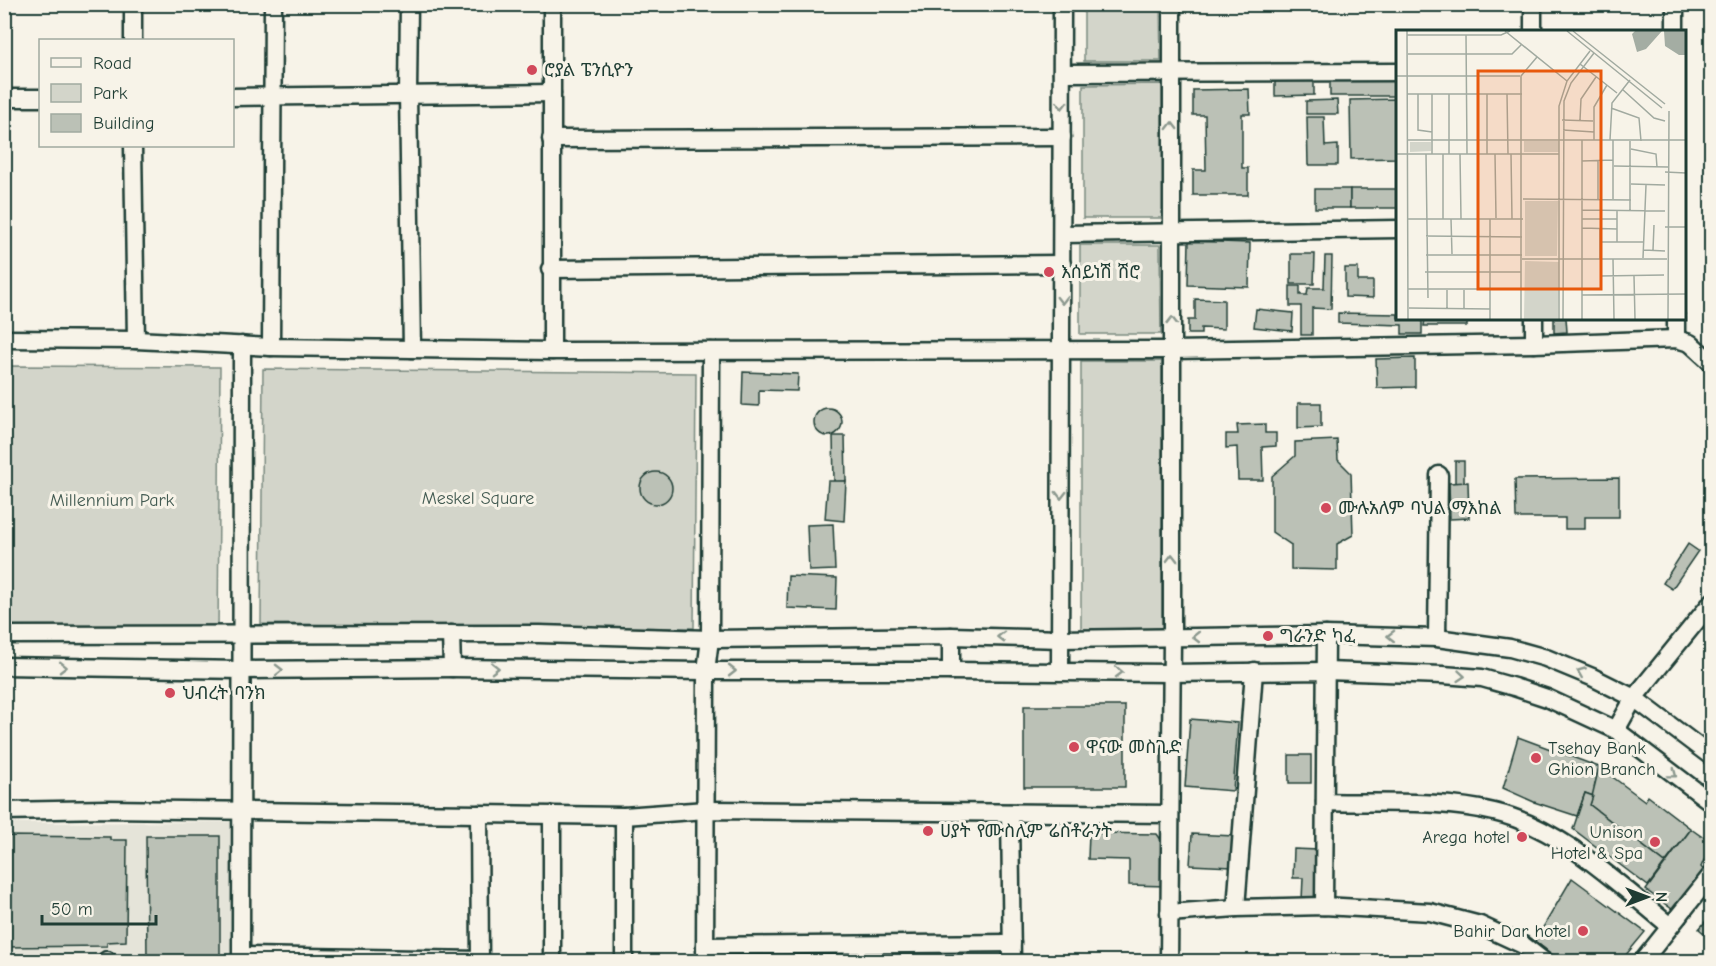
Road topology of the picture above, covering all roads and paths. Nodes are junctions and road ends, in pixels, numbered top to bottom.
1 (133, 4) edge
2 (273, 4) edge
3 (409, 4) edge
4 (552, 4) edge
5 (1062, 4) edge
6 (1172, 4) edge
7 (1533, 4) edge
8 (1675, 4) edge
9 (1533, 30) edge
10 (1675, 30) edge
11 (133, 39) edge
12 (1396, 72) edge
13 (1062, 73) junction
14 (1172, 74) junction
15 (552, 93) junction
16 (408, 94) junction
17 (234, 97) edge
18 (273, 97) junction
19 (4, 98) edge
20 (39, 98) edge
21 (1062, 136) junction
22 (551, 139) junction
23 (133, 147) edge
24 (1396, 229) edge
25 (1172, 232) junction
26 (1062, 234) junction
27 (1062, 264) junction
28 (550, 269) junction
29 (1534, 320) edge
30 (1676, 320) edge
31 (4, 339) edge
32 (1676, 339) junction
33 (136, 340) junction
34 (1534, 344) junction
35 (242, 345) junction
36 (271, 346) junction
37 (412, 349) junction
38 (1061, 350) junction
39 (1172, 350) junction
40 (552, 351) junction
41 (711, 351) junction
42 (1712, 363) edge
43 (1439, 475) dead end
44 (1712, 602) edge
45 (451, 634) junction
46 (4, 635) edge
47 (242, 635) junction
48 (1326, 635) junction
49 (951, 636) junction
50 (1172, 638) junction
51 (1437, 638) junction
52 (710, 639) junction
53 (1061, 639) junction
54 (4, 666) edge
55 (452, 668) junction
56 (242, 670) junction
57 (951, 670) junction
58 (1326, 670) junction
59 (706, 671) junction
60 (1060, 671) junction
61 (1254, 671) junction
62 (1170, 673) junction
63 (1634, 698) junction
64 (1616, 730) junction
65 (1712, 757) edge
66 (1325, 802) junction
67 (1712, 803) edge
68 (241, 810) junction
69 (706, 810) junction
70 (4, 812) edge
71 (1010, 813) junction
72 (479, 814) junction
73 (1170, 814) junction
74 (552, 815) junction
75 (624, 816) junction
76 (1712, 874) edge
77 (1324, 906) junction
78 (1236, 908) junction
79 (1169, 913) junction
80 (1670, 926) junction
81 (1012, 943) junction
82 (705, 954) edge
83 (241, 959) edge
84 (369, 961) edge
85 (480, 961) edge
86 (552, 962) edge
87 (624, 962) edge
88 (1012, 962) edge
89 (1169, 962) edge
90 (1545, 962) edge
91 (1642, 962) edge

1 - 11 street
2 - 18 street
3 - 16 street
4 - 15 street
5 - 13 street
6 - 14 street
7 - 9 street
8 - 10 street
12 - 14 street
13 - 14 street
13 -> 21 street
25 -> 14 street
15 - 16 street
15 - 22 street
16 - 18 street
16 - 37 street
17 - 18 street
18 - 36 street
19 - 20 street
21 - 22 street
21 - 26 street
22 - 28 street
23 - 33 street
24 - 25 street
25 - 26 street
39 -> 25 street
26 - 27 street
27 - 28 street
27 -> 38 street
28 - 40 street
29 - 34 street
30 - 32 street
31 - 33 street
32 - 34 street
32 - 42 street
33 - 35 street
34 - 39 street
35 - 36 street
35 - 47 street
36 - 37 street
37 - 40 street
38 - 39 street
38 - 41 street
38 -> 53 street
50 -> 39 street
40 - 41 street
41 - 52 street
43 - 51 street
44 - 63 street
45 - 47 street
45 - 52 street
45 - 55 street
46 - 47 street
47 - 56 street
48 -> 50 street
51 -> 48 street
48 - 58 street
49 - 52 street
53 -> 49 street
49 - 57 street
50 - 53 street
50 - 62 street
63 -> 51 street
52 - 59 street
53 - 60 street
54 -> 56 street
56 -> 55 street
55 -> 59 street
56 - 68 street
59 -> 57 street
57 - 60 street
58 - 61 street
58 -> 64 street
58 - 66 street
59 - 69 street
60 -> 62 street
61 - 62 street
61 - 78 street
62 - 73 street
63 - 64 street
63 - 65 street
64 -> 67 street
66 - 77 street
66 - 80 street
68 - 70 street
68 - 72 street
68 - 83 street
69 - 71 street
69 - 75 street
69 - 82 street
71 - 73 street
71 - 81 street
72 - 74 street
72 - 85 street
73 - 79 street
74 - 75 street
74 - 86 street
75 - 87 street
76 - 80 street
77 - 78 street
77 - 90 street
78 - 79 street
79 - 89 street
80 - 91 street
81 - 82 street
81 - 88 street
83 - 84 street
84 - 85 street

